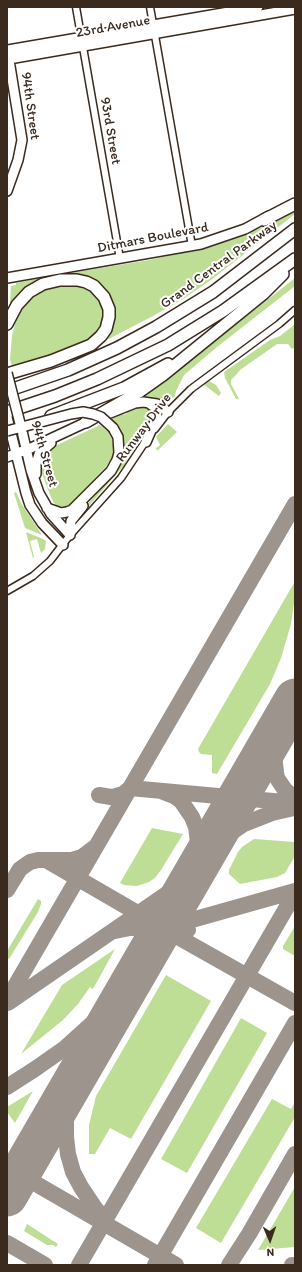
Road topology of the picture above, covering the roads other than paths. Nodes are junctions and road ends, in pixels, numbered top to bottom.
1 (76, 7) edge
2 (150, 7) edge
3 (258, 7) edge
4 (295, 9) edge
5 (225, 14) edge
6 (154, 29) junction
7 (82, 42) junction
8 (8, 53) edge
9 (7, 191) edge
10 (295, 198) edge
11 (295, 204) edge
12 (264, 220) junction
13 (295, 229) edge
14 (192, 246) junction
15 (120, 259) junction
16 (295, 259) edge
17 (295, 262) edge
18 (7, 278) edge
19 (295, 310) edge
20 (233, 319) junction
21 (7, 324) edge
22 (68, 370) junction
23 (7, 373) edge
24 (7, 383) edge
25 (7, 391) edge
26 (142, 402) junction
27 (7, 412) edge
28 (168, 412) junction
29 (7, 417) edge
30 (86, 422) junction
31 (25, 428) junction
32 (9, 432) edge
33 (64, 433) junction
34 (146, 442) junction
35 (10, 445) edge
36 (25, 446) junction
37 (11, 456) edge
38 (100, 482) junction
39 (39, 493) junction
40 (47, 508) junction
41 (70, 535) junction
42 (63, 545) junction
43 (7, 591) edge

1 - 7 street, 93rd Street
2 - 6 street
3 - 5 main road, 23rd Avenue
4 - 5 main road, 23rd Avenue
5 - 6 main road, 23rd Avenue
6 - 7 main road, 23rd Avenue
6 - 14 street
7 - 8 main road, 23rd Avenue
7 - 15 street, 93rd Street
8 - 9 main road, 94th Street
10 - 12 main road, Ditmars Boulevard
11 - 12 highway
12 - 14 main road, Ditmars Boulevard
13 - 22 highway, Grand Central Parkway
14 - 15 main road, Ditmars Boulevard
15 - 18 main road, Ditmars Boulevard
16 - 27 highway
17 - 20 highway
19 - 28 street, Runway Drive
20 - 30 highway
20 - 31 highway, bridge
21 - 23 highway
22 - 24 highway
22 - 25 highway, Grand Central Parkway
23 - 31 main road, 94th Street, bridge
26 - 28 main road
26 - 30 main road
26 - 34 main road
28 - 34 street, Runway Drive
29 - 32 main road, 94th Street
30 - 33 main road
31 - 32 main road, bridge
31 - 36 main road, 94th Street
31 - 38 main road, bridge
32 - 35 main road, 94th Street
33 - 36 main road
33 - 39 main road
34 - 41 street, Runway Drive
35 - 36 main road
35 - 37 main road, 94th Street
36 - 37 main road
36 - 39 main road, 94th Street
37 - 42 main road, 94th Street
38 - 40 main road
38 - 41 main road
39 - 40 main road, 94th Street
40 - 41 main road, 94th Street
41 - 42 street, Runway Drive
42 - 43 street, Runway Drive

